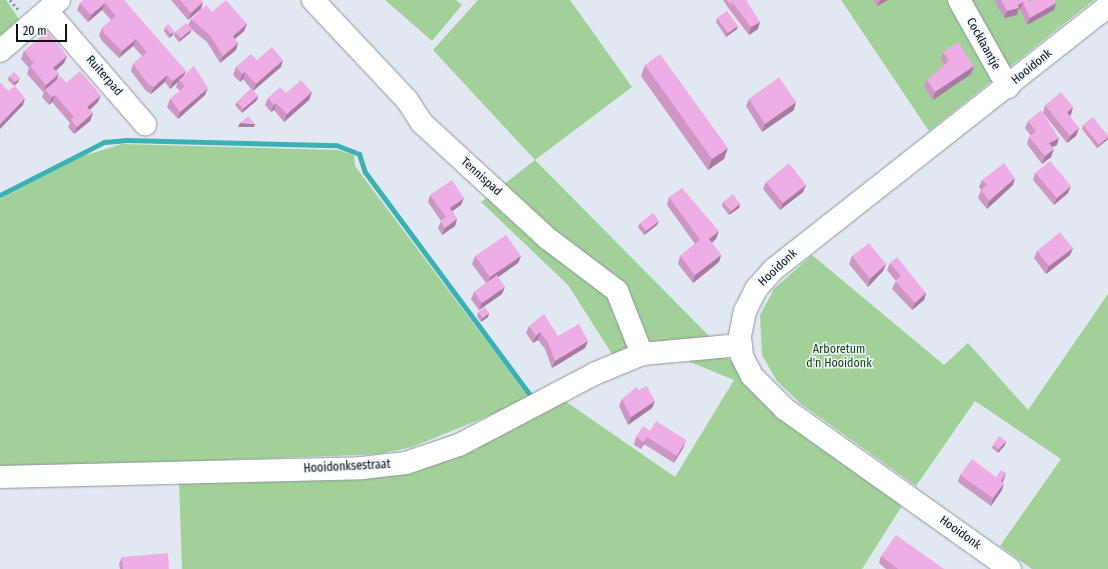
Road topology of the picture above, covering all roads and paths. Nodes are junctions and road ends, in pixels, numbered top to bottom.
1 (313, 0) edge
2 (959, 0) edge
3 (53, 5) edge
4 (1108, 6) edge
5 (0, 51) edge
6 (1008, 87) junction
7 (145, 124) dead end
8 (741, 345) junction
9 (642, 354) junction
10 (0, 477) edge
11 (1010, 569) edge

1 - 9 street, Tennispad
2 - 6 street, Cocklaantje
3 - 5 street, Ruiterpad
3 - 7 street, Ruiterpad
4 - 6 street, Hooidonk
6 - 8 street, Hooidonk
8 - 9 street, Hooidonksestraat
8 - 11 street, Hooidonk
9 - 10 street, Hooidonksestraat

